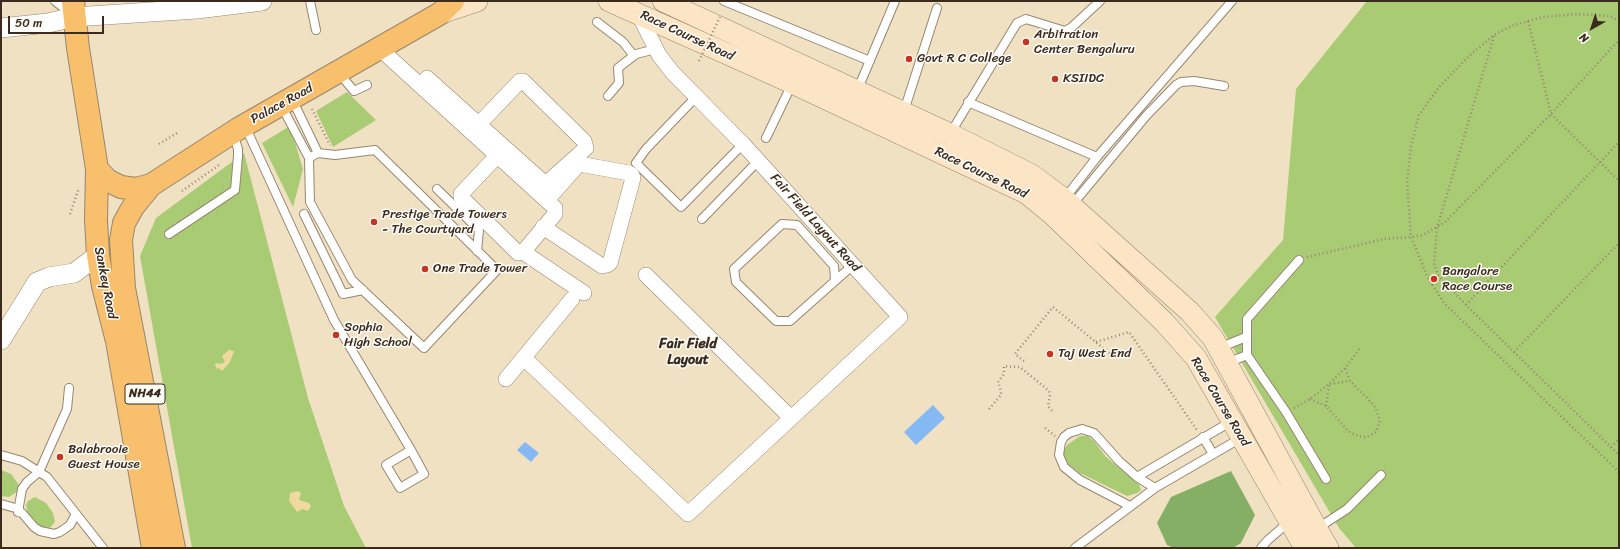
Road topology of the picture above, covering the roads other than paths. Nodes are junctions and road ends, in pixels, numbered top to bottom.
1 (55, 1) edge
2 (262, 1) edge
3 (310, 1) edge
4 (477, 1) edge
5 (609, 1) edge
6 (663, 1) edge
7 (724, 1) edge
8 (895, 1) edge
9 (1100, 1) edge
10 (1232, 1) edge
11 (447, 7) edge
12 (937, 8) dead end
13 (74, 9) edge
14 (638, 13) junction
15 (597, 22) dead end
16 (1, 28) edge
17 (316, 30) dead end
18 (383, 45) junction
19 (656, 49) junction
20 (634, 56) junction
21 (870, 61) junction
22 (339, 72) junction
23 (792, 83) junction
24 (367, 85) dead end
25 (1224, 86) dead end
26 (857, 92) junction
27 (608, 96) dead end
28 (696, 97) junction
29 (286, 101) junction
30 (968, 102) junction
31 (903, 112) junction
32 (479, 124) junction
33 (239, 128) junction
34 (950, 134) junction
35 (766, 138) dead end
36 (743, 144) junction
37 (318, 153) junction
38 (497, 156) junction
39 (1097, 157) junction
40 (309, 158) junction
41 (758, 161) junction
42 (97, 169) junction
43 (151, 185) junction
44 (437, 189) dead end
45 (547, 200) junction
46 (1068, 202) junction
47 (133, 207) joint
48 (304, 214) dead end
49 (702, 219) dead end
50 (543, 227) junction
51 (169, 234) dead end
52 (121, 240) junction
53 (477, 251) junction
54 (523, 252) junction
55 (98, 255) junction
56 (1299, 260) road end
57 (853, 265) junction
58 (646, 275) dead end
59 (835, 280) junction
60 (363, 290) junction
61 (1246, 336) junction
62 (1, 340) edge
63 (1246, 355) junction
64 (1222, 356) junction
65 (524, 358) junction
66 (506, 379) dead end
67 (69, 388) dead end
68 (791, 418) junction
69 (1237, 429) junction
70 (1203, 437) junction
71 (411, 450) junction
72 (1213, 454) junction
73 (1, 456) edge
74 (39, 472) junction
75 (1381, 475) dead end
76 (1137, 477) junction
77 (1326, 479) dead end
78 (1155, 488) junction
79 (1, 504) edge
80 (1130, 506) junction
81 (19, 509) junction
82 (76, 514) junction
83 (1290, 521) junction
84 (1317, 529) junction
85 (103, 548) edge
86 (153, 548) edge
87 (174, 548) edge
88 (1075, 548) edge
89 (1261, 548) edge
90 (1305, 548) edge
91 (1328, 548) edge

1 - 13 lane
2 - 13 street
3 - 17 lane
4 - 11 main road, Palace Road
5 - 14 main road, Race Course Road
6 - 26 main road, Race Course Road
7 - 21 lane
8 - 21 lane
9 - 30 lane
10 - 39 lane
11 - 18 main road, Palace Road
12 - 31 lane
13 - 16 street
13 - 42 main road, Sankey Road
14 - 19 street, Fair Field Layout Road
14 - 23 main road, Race Course Road
15 - 20 lane
18 - 22 main road, Palace Road
18 - 32 street
18 - 38 street
19 - 20 lane
19 - 28 street, Fair Field Layout Road
20 - 27 lane
21 - 26 lane
22 - 24 lane
22 - 29 main road, Palace Road
23 - 35 lane
23 - 69 main road, Race Course Road
25 - 46 lane
26 - 31 main road, Race Course Road
28 - 36 street, Fair Field Layout Road
28 - 36 lane
29 - 33 main road, Palace Road
29 - 37 lane
29 - 40 lane
30 - 34 lane
30 - 39 lane
31 - 34 main road, Race Course Road
32 - 32 street
33 - 43 main road, Palace Road
33 - 51 lane
33 - 71 lane
34 - 46 main road, Race Course Road
36 - 41 street, Fair Field Layout Road
37 - 40 lane
37 - 53 lane
38 - 45 street
38 - 54 street
39 - 46 lane
40 - 60 lane
41 - 49 lane
41 - 57 street, Fair Field Layout Road
42 - 43 main road
42 - 55 main road, Sankey Road
43 - 47 main road, Palace Road
44 - 53 lane
45 - 50 street
45 - 50 street
46 - 64 main road, Race Course Road
47 - 52 main road, Sankey Road / NH44
48 - 60 lane
50 - 54 street
52 - 55 main road
52 - 87 main road, Sankey Road / NH44
53 - 60 lane
54 - 65 street
55 - 62 street
55 - 86 main road, Sankey Road
56 - 61 lane
57 - 59 lane
57 - 68 street, Fair Field Layout Road
58 - 68 street
59 - 59 lane
61 - 63 lane
61 - 64 lane
63 - 64 lane
63 - 77 lane
64 - 84 main road, Race Course Road
65 - 66 street
65 - 68 street, Fair Field Layout Road
67 - 74 lane
69 - 70 lane
69 - 72 lane
69 - 83 main road, Race Course Road
70 - 72 lane
70 - 76 lane
71 - 71 lane
72 - 78 lane
73 - 74 lane
74 - 81 lane
74 - 82 lane
75 - 84 lane
76 - 78 lane
76 - 80 lane
78 - 80 lane
79 - 81 lane
80 - 88 lane
81 - 82 lane
82 - 85 lane
83 - 89 lane
83 - 90 main road, Race Course Road
84 - 91 main road, Race Course Road

